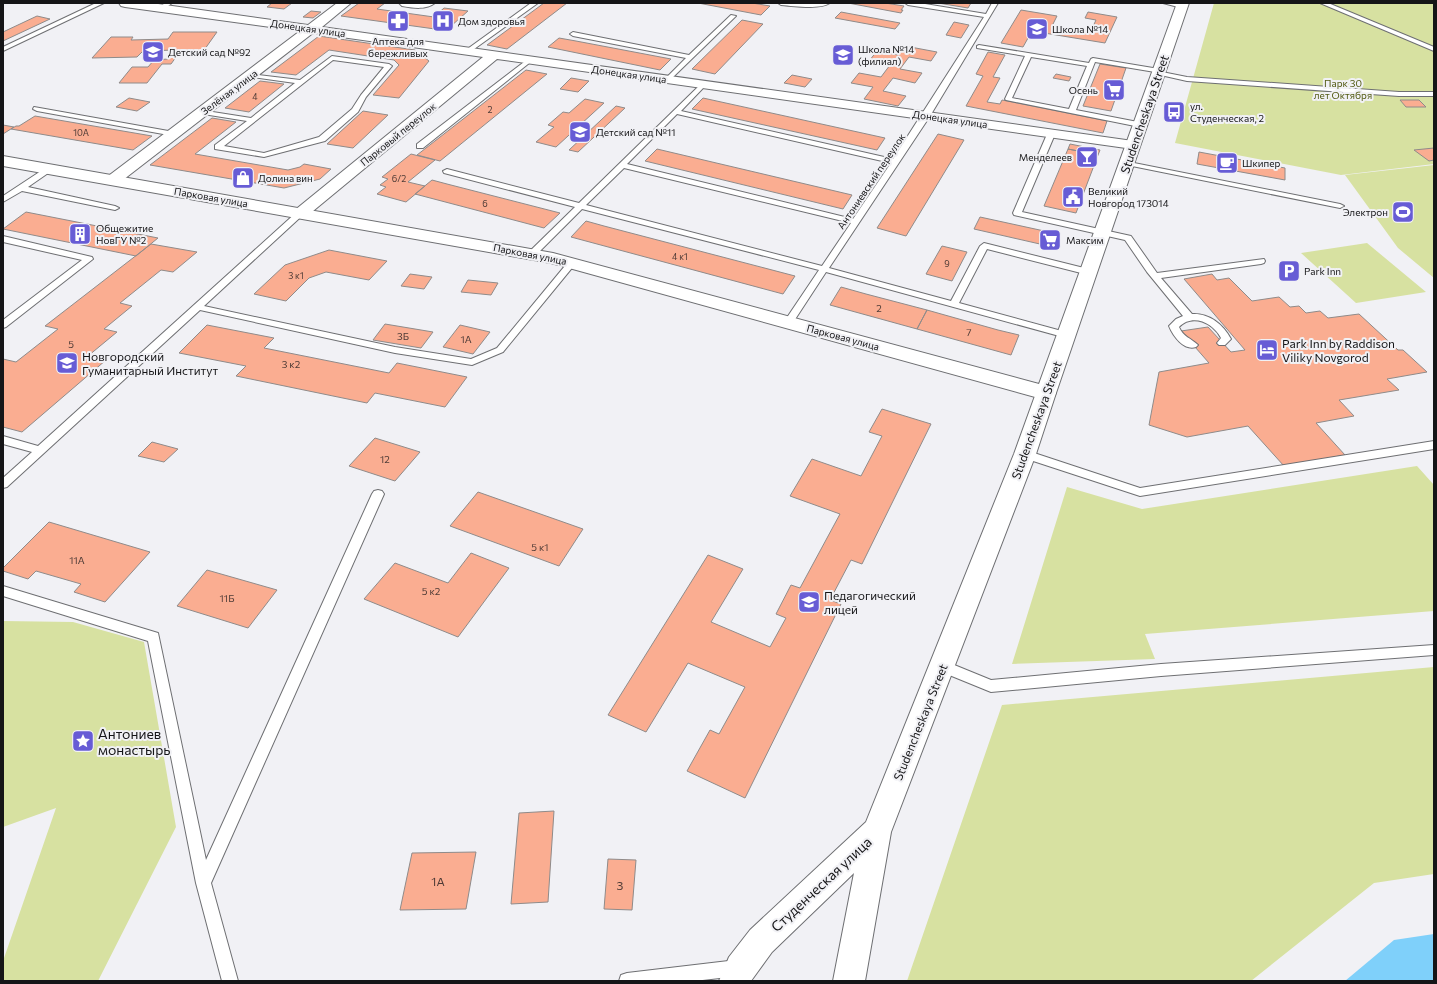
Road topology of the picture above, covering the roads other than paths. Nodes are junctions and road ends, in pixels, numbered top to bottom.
1 (101, 3) edge
2 (125, 3) edge
3 (345, 3) edge
4 (402, 3) edge
5 (432, 3) edge
6 (535, 3) edge
7 (783, 3) edge
8 (827, 3) edge
9 (908, 3) edge
10 (995, 3) edge
11 (1166, 3) edge
12 (1323, 3) edge
13 (1182, 4) edge
14 (166, 6) edge
15 (733, 16) dead end
16 (988, 16) junction
17 (312, 29) junction
18 (573, 34) dead end
19 (979, 47) dead end
20 (3, 49) edge
21 (1434, 49) edge
22 (468, 51) junction
23 (494, 55) junction
24 (1029, 55) junction
25 (690, 57) junction
26 (530, 60) junction
27 (1091, 65) junction
28 (1158, 72) junction
29 (252, 75) junction
30 (668, 79) junction
31 (301, 82) junction
32 (704, 84) junction
33 (1434, 94) edge
34 (37, 109) dead end
35 (1072, 111) junction
36 (203, 112) junction
37 (676, 112) junction
38 (926, 116) junction
39 (253, 120) junction
40 (1140, 125) junction
41 (174, 134) junction
42 (1051, 134) junction
43 (1133, 145) junction
44 (420, 146) dead end
45 (3, 161) edge
46 (895, 162) junction
47 (1127, 163) junction
48 (622, 165) junction
49 (50, 169) junction
50 (447, 171) dead end
51 (114, 180) junction
52 (21, 188) junction
53 (3, 200) edge
54 (581, 206) junction
55 (1340, 206) dead end
56 (115, 208) dead end
57 (301, 213) junction
58 (856, 222) junction
59 (1102, 232) junction
60 (3, 239) edge
61 (532, 254) junction
62 (1261, 261) dead end
63 (572, 263) junction
64 (824, 269) junction
65 (1089, 272) junction
66 (1155, 276) junction
67 (954, 304) junction
68 (197, 307) junction
69 (1189, 317) junction
70 (789, 322) junction
71 (3, 325) edge
72 (1066, 335) junction
73 (1222, 343) dead end
74 (1193, 345) dead end
75 (1046, 393) junction
76 (3, 440) edge
77 (1434, 445) edge
78 (40, 450) junction
79 (1025, 454) junction
80 (3, 484) edge
81 (378, 494) dead end
82 (3, 591) edge
83 (1434, 650) edge
84 (942, 666) junction
85 (877, 832) junction
86 (203, 883) junction
87 (737, 974) edge
88 (230, 981) edge
89 (627, 981) edge
90 (848, 981) edge

1 - 20 lane
2 - 14 street, Донецкая улица
3 - 17 street, Зелёная улица
4 - 5 lane
6 - 22 lane
7 - 8 lane
9 - 16 lane
10 - 16 lane, Антониевский переулок
11 - 13 lane
12 - 21 lane
13 - 28 street, Studencheskaya Street
14 - 17 street, Донецкая улица
15 - 25 lane
16 - 38 lane, Антониевский переулок
17 - 22 street, Донецкая улица
17 - 29 street, Зелёная улица
18 - 25 lane
19 - 24 lane
22 - 23 street, Донецкая улица
23 - 26 street, Донецкая улица
23 - 57 street, Парковый переулок
24 - 27 lane
24 - 35 lane
25 - 30 lane
26 - 30 street, Донецкая улица
26 - 44 lane
27 - 28 lane
27 - 35 lane
28 - 33 lane
28 - 40 street, Studencheskaya Street
29 - 31 lane
29 - 36 street, Зелёная улица
30 - 32 street, Донецкая улица
31 - 39 lane
31 - 39 lane
32 - 37 lane
32 - 38 street, Донецкая улица
34 - 41 lane
35 - 40 lane
36 - 39 lane
36 - 41 street, Зелёная улица
37 - 46 lane
37 - 48 lane
38 - 42 street, Донецкая улица
38 - 46 lane, Антониевский переулок
40 - 43 street, Studencheskaya Street
41 - 51 street, Зелёная улица
42 - 43 street, Донецкая улица
42 - 59 lane
43 - 47 street, Studencheskaya Street
45 - 49 street, Парковая улица
46 - 58 lane, Антониевский переулок
47 - 55 lane
47 - 59 street, Studencheskaya Street
48 - 54 lane
48 - 58 lane
49 - 51 street, Парковая улица
49 - 52 lane
50 - 54 lane
51 - 57 street, Парковая улица
52 - 53 lane
52 - 56 lane
54 - 61 lane
54 - 64 lane
57 - 61 street, Парковая улица
57 - 68 lane
58 - 64 lane, Антониевский переулок
59 - 65 street, Studencheskaya Street
59 - 66 lane
60 - 71 lane
61 - 63 street, Парковая улица
62 - 66 lane
63 - 68 lane
63 - 70 street, Парковая улица
64 - 67 lane
64 - 70 lane, Антониевский переулок
65 - 67 lane
65 - 72 street, Studencheskaya Street
66 - 69 lane
67 - 72 lane
68 - 78 lane
69 - 73 lane
69 - 74 lane
70 - 75 street, Парковая улица
72 - 75 street, Studencheskaya Street
75 - 79 street, Studencheskaya Street
76 - 78 lane
77 - 79 lane
78 - 80 lane
79 - 84 street, Studencheskaya Street
81 - 86 lane
82 - 86 lane
83 - 84 lane
84 - 85 street, Studencheskaya Street
85 - 87 street, Студенческая улица
85 - 90 street, Студенческая улица
86 - 88 lane
87 - 89 lane

